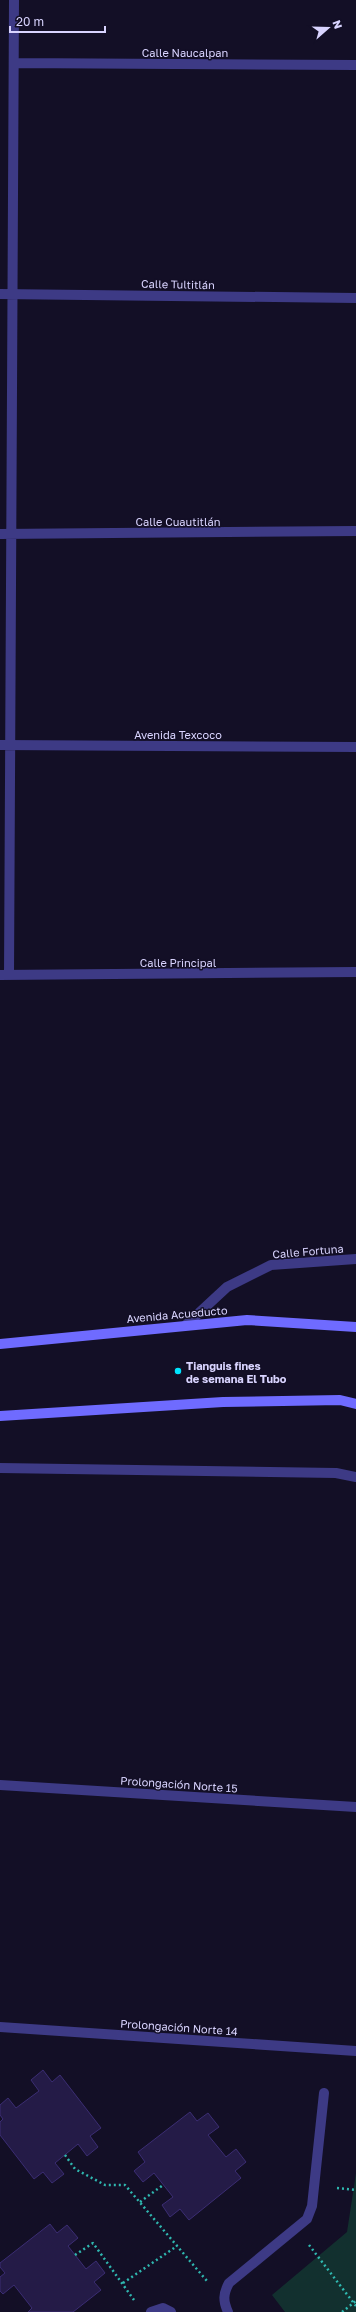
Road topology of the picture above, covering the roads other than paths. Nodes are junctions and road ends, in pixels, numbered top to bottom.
1 (14, 0) edge
2 (14, 63) junction
3 (356, 66) edge
4 (0, 294) edge
5 (12, 294) junction
6 (356, 298) edge
7 (356, 531) edge
8 (5, 534) edge
9 (5, 744) edge
10 (356, 747) edge
11 (356, 972) edge
12 (4, 975) edge
13 (356, 1259) edge
14 (186, 1325) junction
15 (356, 1326) edge
16 (0, 1344) edge
17 (356, 1404) edge
18 (0, 1416) edge
19 (0, 1468) edge
20 (356, 1477) edge
21 (0, 1785) edge
22 (356, 1807) edge
23 (0, 2027) edge
24 (356, 2051) edge
25 (324, 2093) dead end
26 (151, 2312) edge
27 (171, 2312) edge
28 (227, 2312) edge

1 - 2 street
2 - 3 street, Calle Naucalpan
2 - 5 street
4 - 5 street, Calle Tultitlán
5 - 6 street, Calle Tultitlán
5 - 8 street
7 - 8 street, Calle Cuautitlán
8 - 9 street
9 - 10 street, Avenida Texcoco
9 - 12 street
11 - 12 street, Calle Principal
13 - 14 street, Calle Fortuna
14 - 15 street, Avenida Acueducto
14 - 16 street, Avenida Acueducto
17 - 18 street
19 - 20 street
21 - 22 street, Prolongación Norte 15
23 - 24 street, Prolongación Norte 14
25 - 28 street
26 - 27 street

